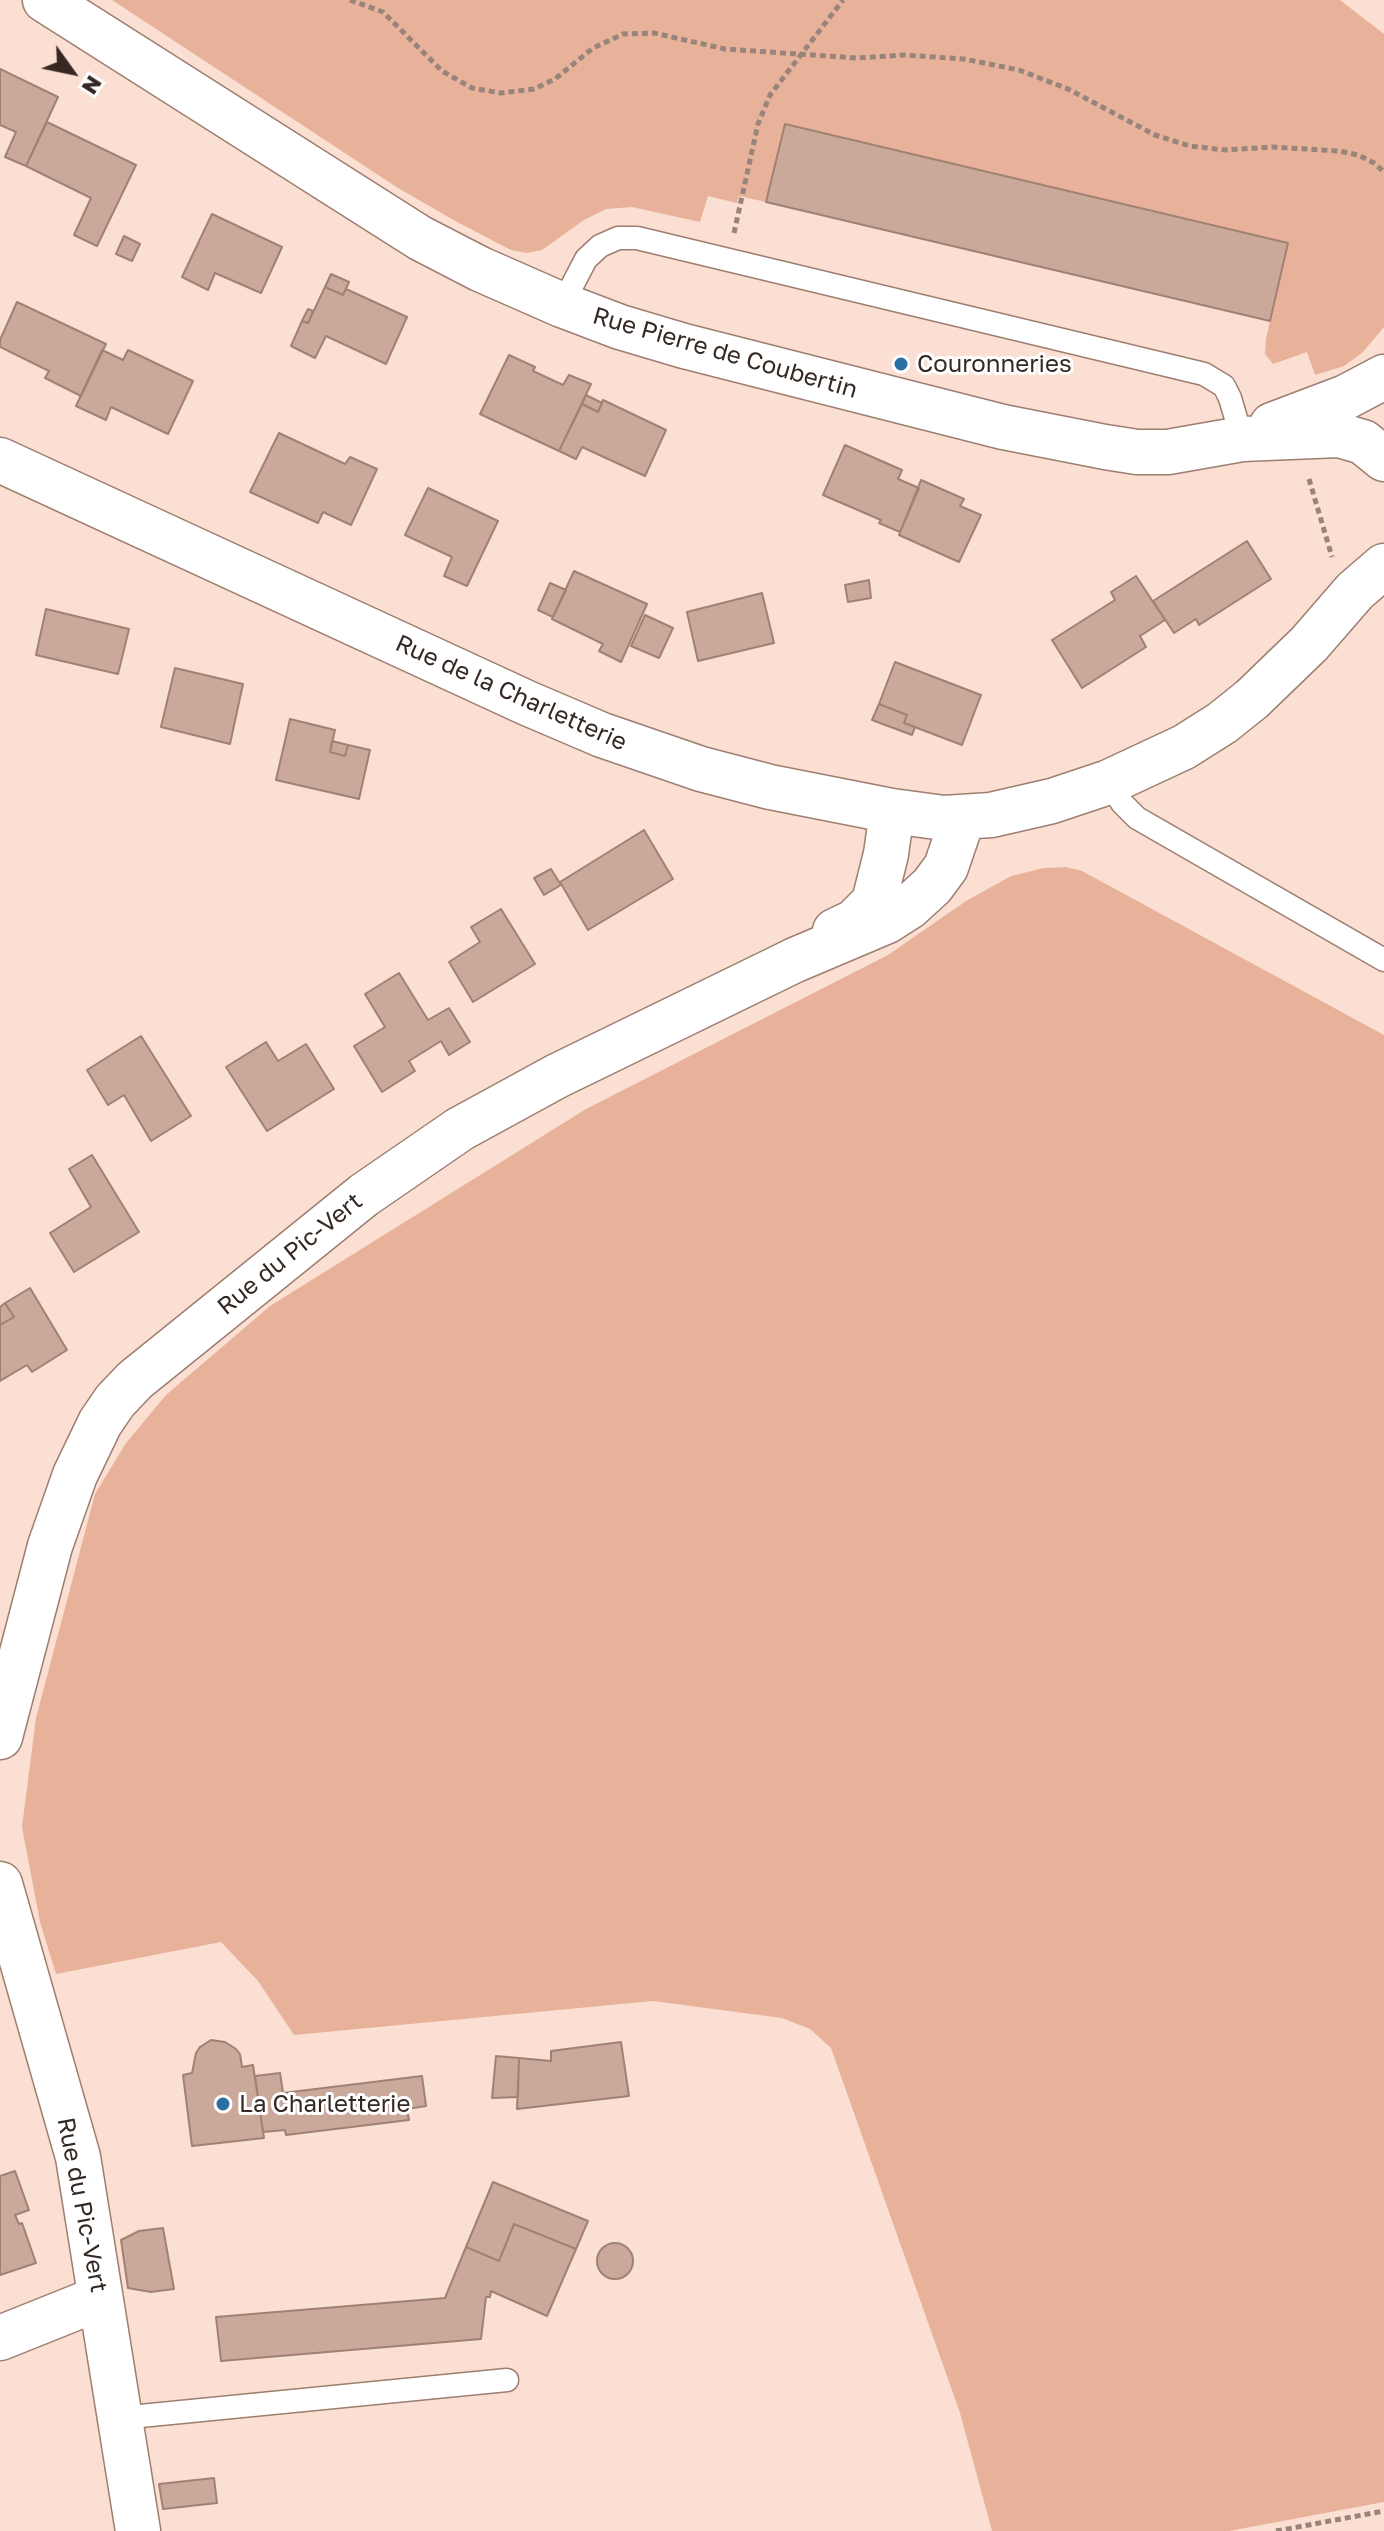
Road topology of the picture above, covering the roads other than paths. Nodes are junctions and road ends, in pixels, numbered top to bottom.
1 (45, 0) edge
2 (562, 305) junction
3 (1384, 377) edge
4 (1384, 414) edge
5 (1242, 439) junction
6 (1384, 446) edge
7 (1384, 459) edge
8 (0, 460) edge
9 (1384, 538) edge
10 (1358, 573) edge
11 (1109, 782) junction
12 (892, 811) junction
13 (963, 817) junction
14 (795, 960) junction
15 (1384, 960) edge
16 (15, 1620) edge
17 (0, 1737) edge
18 (0, 1884) edge
19 (100, 2298) junction
20 (0, 2338) edge
21 (507, 2380) dead end
22 (120, 2418) junction
23 (138, 2531) edge

1 - 2 street, Rue Pierre de Coubertin
2 - 5 street, Rue Pierre de Coubertin
2 - 5 lane
3 - 5 street, Rue Pierre de Coubertin
4 - 6 street
5 - 7 street, Rue Pierre de Coubertin
8 - 12 street, Rue de la Charletterie
9 - 10 street, Rue de la Charletterie
10 - 11 street, Rue de la Charletterie
11 - 13 street, Rue de la Charletterie
11 - 15 lane
12 - 13 street, Rue de la Charletterie
12 - 14 street, Rue du Pic-Vert
13 - 14 street, Rue du Pic-Vert
14 - 16 street, Rue du Pic-Vert
16 - 17 street, Rue du Pic-Vert
18 - 19 street, Rue du Pic-Vert
19 - 20 street
19 - 22 street, Rue du Pic-Vert
21 - 22 lane
22 - 23 street, Rue du Pic-Vert

